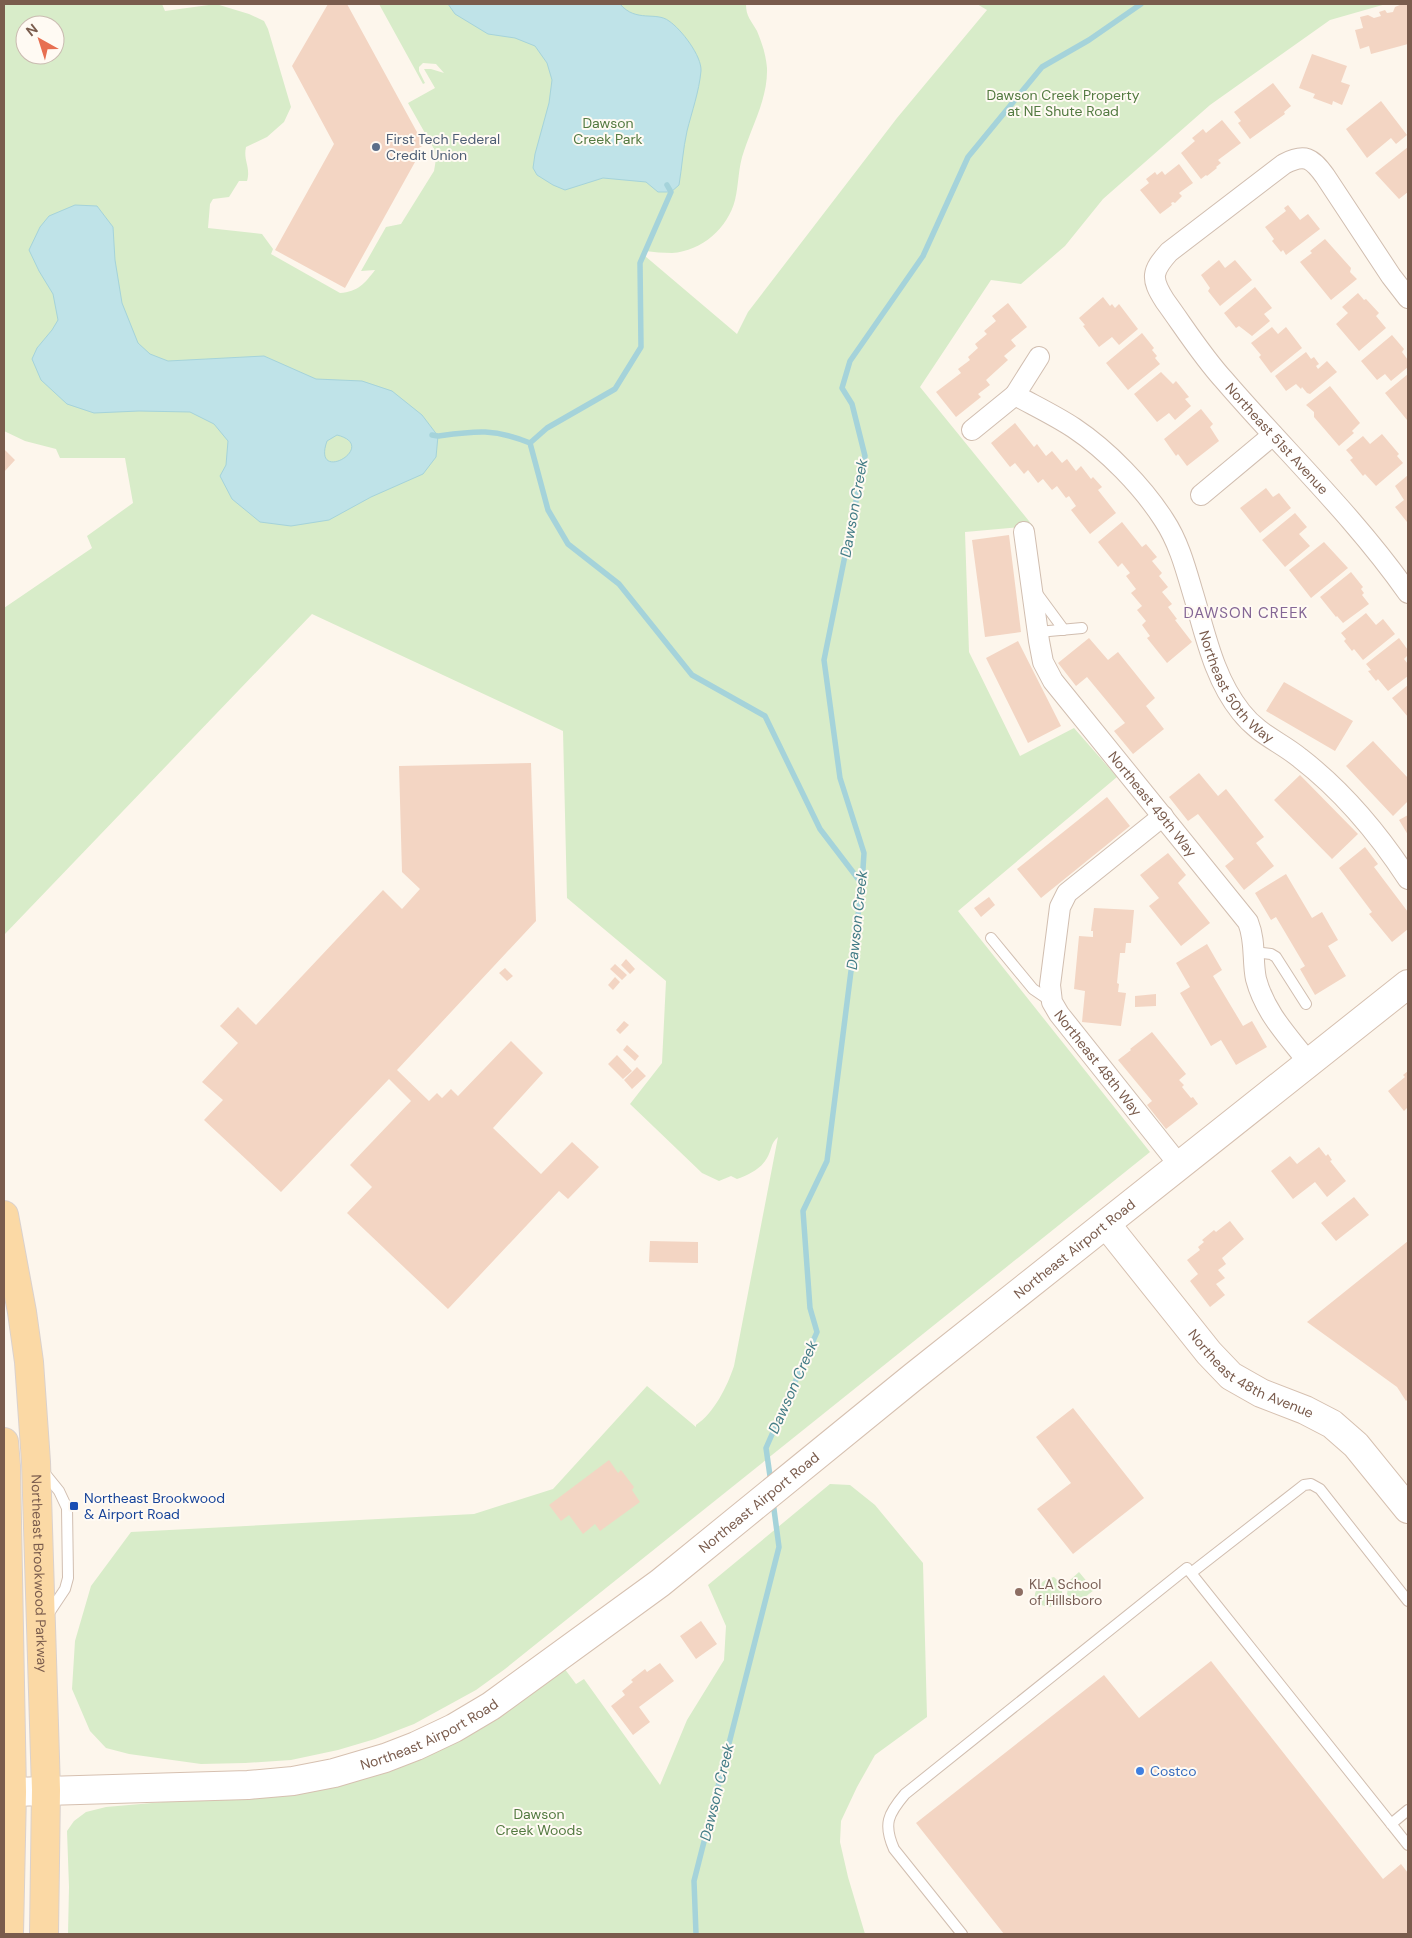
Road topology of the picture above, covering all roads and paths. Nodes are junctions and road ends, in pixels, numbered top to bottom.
1 (1408, 298) edge
2 (1039, 357) dead end
3 (1015, 395) junction
4 (972, 430) dead end
5 (1273, 435) junction
6 (1201, 496) dead end
7 (1024, 532) dead end
8 (1032, 587) junction
9 (1408, 593) edge
10 (1082, 628) dead end
11 (1064, 630) junction
12 (1038, 632) junction
13 (1164, 816) junction
14 (1408, 879) edge
15 (991, 938) dead end
16 (1254, 952) junction
17 (1408, 984) edge
18 (1052, 1002) junction
19 (1306, 1004) dead end
20 (1309, 1063) junction
21 (1180, 1166) junction
22 (4, 1215) edge
23 (1106, 1224) junction
24 (4, 1442) edge
25 (1408, 1509) edge
26 (1190, 1573) junction
27 (1408, 1601) edge
28 (46, 1790) junction
29 (8, 1792) edge
30 (1408, 1810) edge
31 (1391, 1824) junction
32 (1408, 1845) edge
33 (9, 1934) edge
34 (44, 1934) edge
35 (962, 1934) edge

1 - 5 street, Northeast 51st Avenue
2 - 3 street
3 - 4 street
3 - 14 street, Northeast 50th Way
5 - 6 street
5 - 9 street, Northeast 51st Avenue
7 - 8 street, Northeast 49th Way
8 - 11 lane
8 - 12 street, Northeast 49th Way
10 - 11 lane
11 - 12 lane
12 - 13 street, Northeast 49th Way
13 - 16 street, Northeast 49th Way
13 - 18 street, Northeast 48th Way
15 - 18 lane
16 - 19 lane
16 - 20 street, Northeast 49th Way
17 - 20 street, Northeast Airport Road
18 - 21 street, Northeast 48th Way
20 - 21 street, Northeast Airport Road
21 - 23 street, Northeast Airport Road
22 - 28 main road, Northeast Brookwood Parkway
23 - 25 street, Northeast 48th Avenue
23 - 28 street, Northeast Airport Road
24 - 29 main road
26 - 27 lane
26 - 31 lane
26 - 35 lane
28 - 29 street, Northeast Airport Road
28 - 34 main road, Northeast Brookwood Parkway
29 - 33 main road
30 - 31 lane
31 - 32 lane

